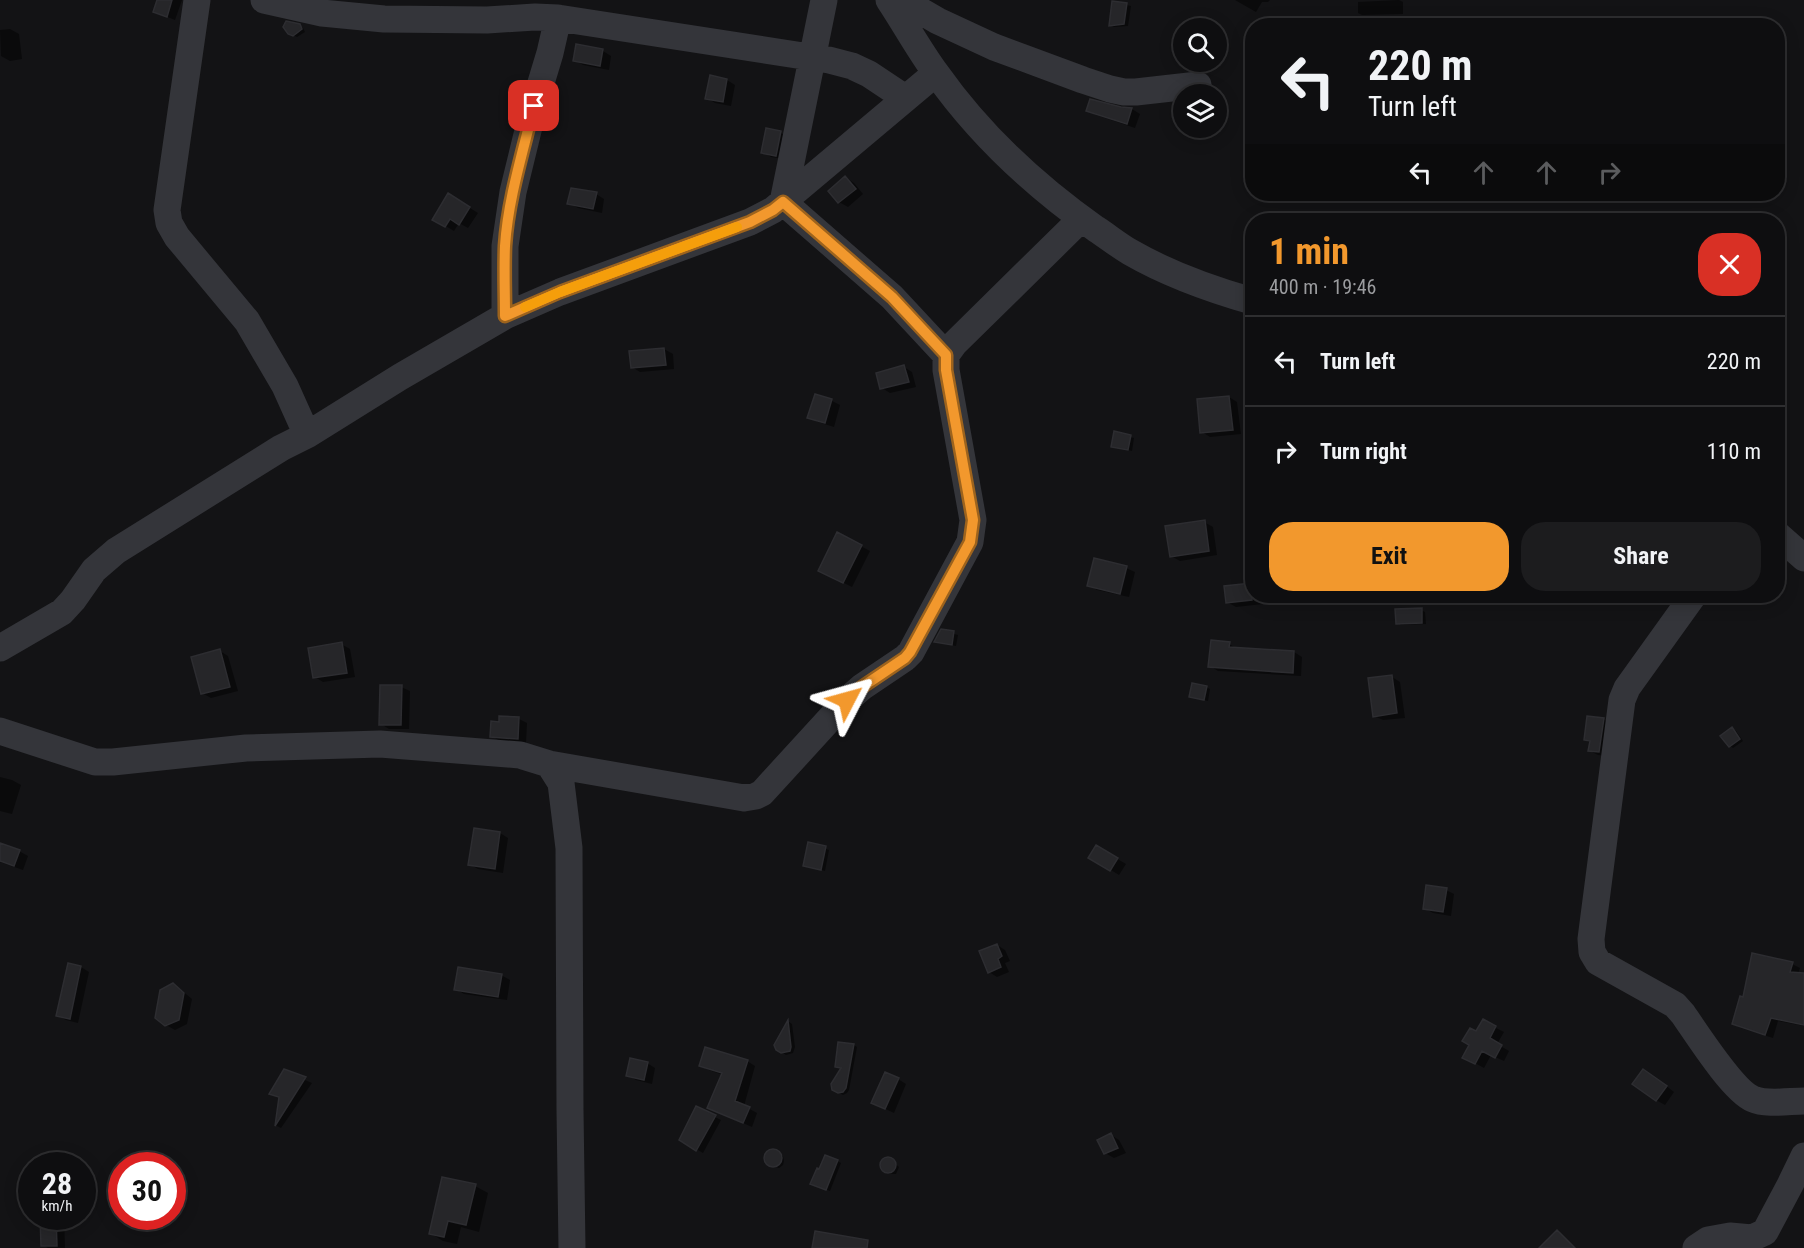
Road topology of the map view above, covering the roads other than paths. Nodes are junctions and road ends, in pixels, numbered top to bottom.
1 (197, 0) edge
2 (264, 0) edge
3 (824, 0) edge
4 (890, 0) edge
5 (902, 0) edge
6 (558, 18) junction
7 (813, 57) junction
8 (936, 73) junction
9 (1173, 87) edge
10 (905, 98) junction
11 (783, 202) junction
12 (1082, 219) junction
13 (1245, 299) edge
14 (505, 316) junction
15 (946, 355) junction
16 (307, 435) junction
17 (1785, 541) edge
18 (1804, 558) edge
19 (1688, 603) edge
20 (0, 648) edge
21 (0, 730) edge
22 (549, 764) junction
23 (1804, 1101) edge
24 (1804, 1156) edge
25 (572, 1248) edge
26 (1696, 1248) edge

1 - 16 street
2 - 6 street
3 - 7 street
4 - 8 street
5 - 9 street
6 - 7 street
6 - 14 street
7 - 10 street
7 - 11 street
8 - 10 street
8 - 12 street
10 - 11 street
11 - 14 street
11 - 15 street
12 - 13 street
12 - 15 street
14 - 16 street
15 - 22 street
16 - 20 street
17 - 18 street
19 - 23 street
21 - 22 street
22 - 25 street
24 - 26 street

